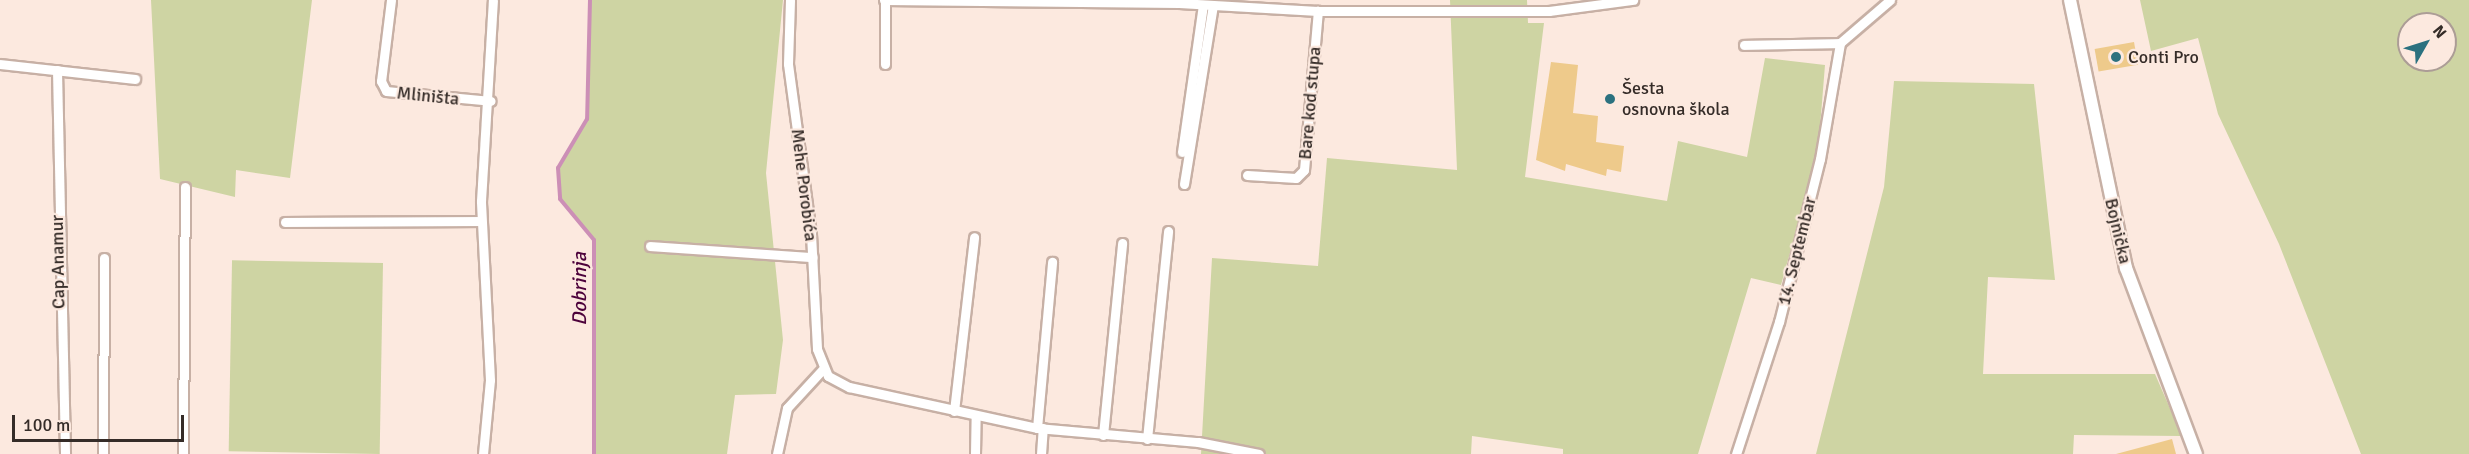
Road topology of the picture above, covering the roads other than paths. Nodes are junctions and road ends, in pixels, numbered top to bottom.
1 (391, 0) edge
2 (493, 0) edge
3 (790, 0) edge
4 (884, 0) edge
5 (1633, 0) edge
6 (1890, 0) edge
7 (2070, 0) edge
8 (1069, 1) edge
9 (1203, 5) junction
10 (1213, 5) junction
11 (1318, 12) junction
12 (1840, 43) junction
13 (1744, 45) dead end
14 (0, 64) edge
15 (885, 64) dead end
16 (57, 70) junction
17 (135, 79) dead end
18 (491, 101) junction
19 (1182, 152) dead end
20 (1247, 174) dead end
21 (1184, 184) dead end
22 (185, 187) dead end
23 (481, 221) junction
24 (285, 222) dead end
25 (1168, 231) dead end
26 (974, 237) dead end
27 (1122, 243) dead end
28 (650, 246) dead end
29 (813, 257) junction
30 (104, 258) dead end
31 (1052, 262) dead end
32 (823, 369) junction
33 (954, 411) junction
34 (976, 415) junction
35 (1040, 428) junction
36 (1103, 435) junction
37 (1147, 440) junction
38 (1198, 442) junction
39 (65, 454) edge
40 (103, 454) edge
41 (183, 454) edge
42 (483, 454) edge
43 (777, 454) edge
44 (975, 454) edge
45 (1041, 454) edge
46 (1198, 454) edge
47 (1259, 454) edge
48 (1736, 454) edge
49 (2196, 454) edge

1 - 18 street, Mliništa
2 - 18 street
3 - 29 street, Mehe Porobića
4 - 8 street
4 - 15 street
5 - 11 street
6 - 12 street
7 - 49 main road, Bojnička
8 - 9 street
9 - 10 street
9 - 19 street
10 - 11 street
10 - 21 street
11 - 20 street, Bare kod stupa
12 - 13 street
12 - 48 street, 14. Septembar
14 - 16 street
16 - 17 street
16 - 39 street, Cap Anamur
18 - 23 street
22 - 41 street
23 - 24 street
23 - 42 street
25 - 37 street
26 - 33 street
27 - 36 street
28 - 29 street
29 - 32 street, Mehe Porobića
30 - 40 street
31 - 35 street
32 - 33 street
32 - 43 street
33 - 34 street
34 - 35 street
34 - 44 street
35 - 36 street
35 - 45 street
36 - 37 street
37 - 38 street
38 - 46 street
38 - 47 street

